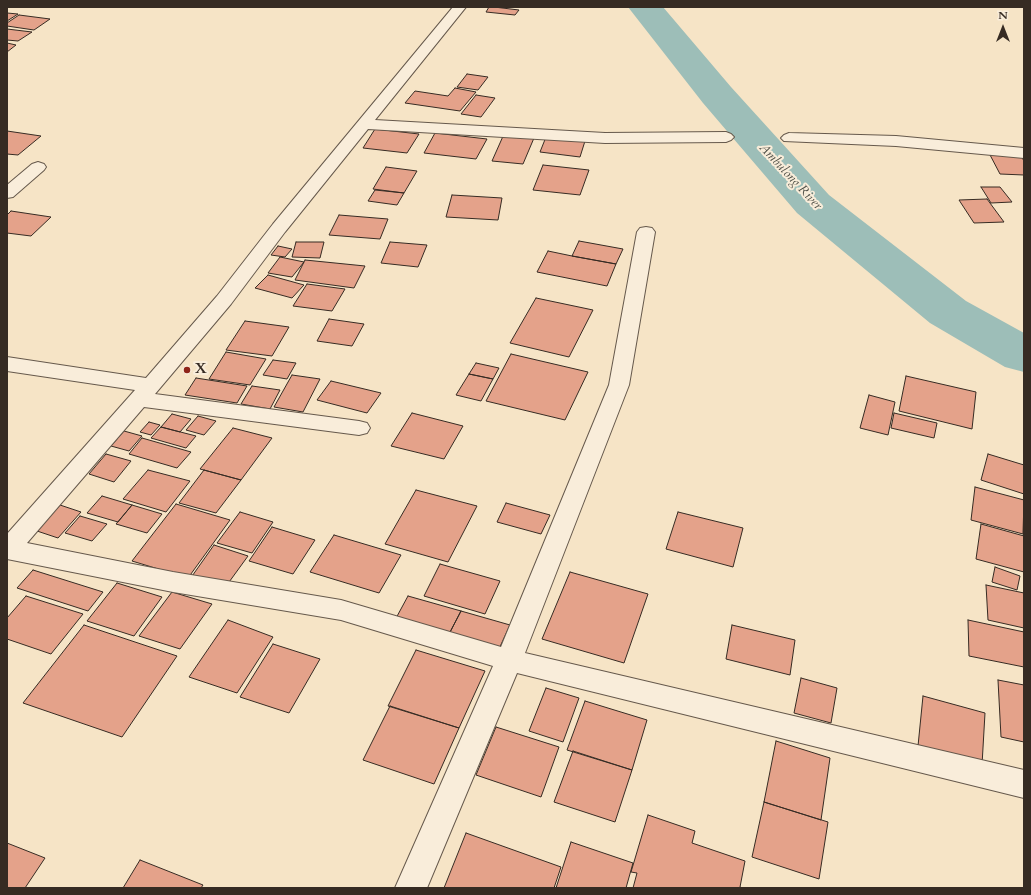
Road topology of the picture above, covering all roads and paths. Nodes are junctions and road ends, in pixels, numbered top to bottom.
1 (460, 7) edge
2 (364, 124) junction
3 (726, 137) dead end
4 (789, 138) dead end
5 (1024, 154) edge
6 (38, 167) dead end
7 (7, 193) edge
8 (646, 232) dead end
9 (7, 364) edge
10 (145, 392) junction
11 (359, 428) dead end
12 (8, 549) edge
13 (510, 660) junction
14 (1024, 784) edge
15 (411, 888) edge

1 - 2 street
2 - 3 street
2 - 10 street
4 - 5 street
6 - 7 street
8 - 13 street
9 - 10 street
10 - 11 street
10 - 12 street
12 - 13 street
13 - 14 street
13 - 15 street

